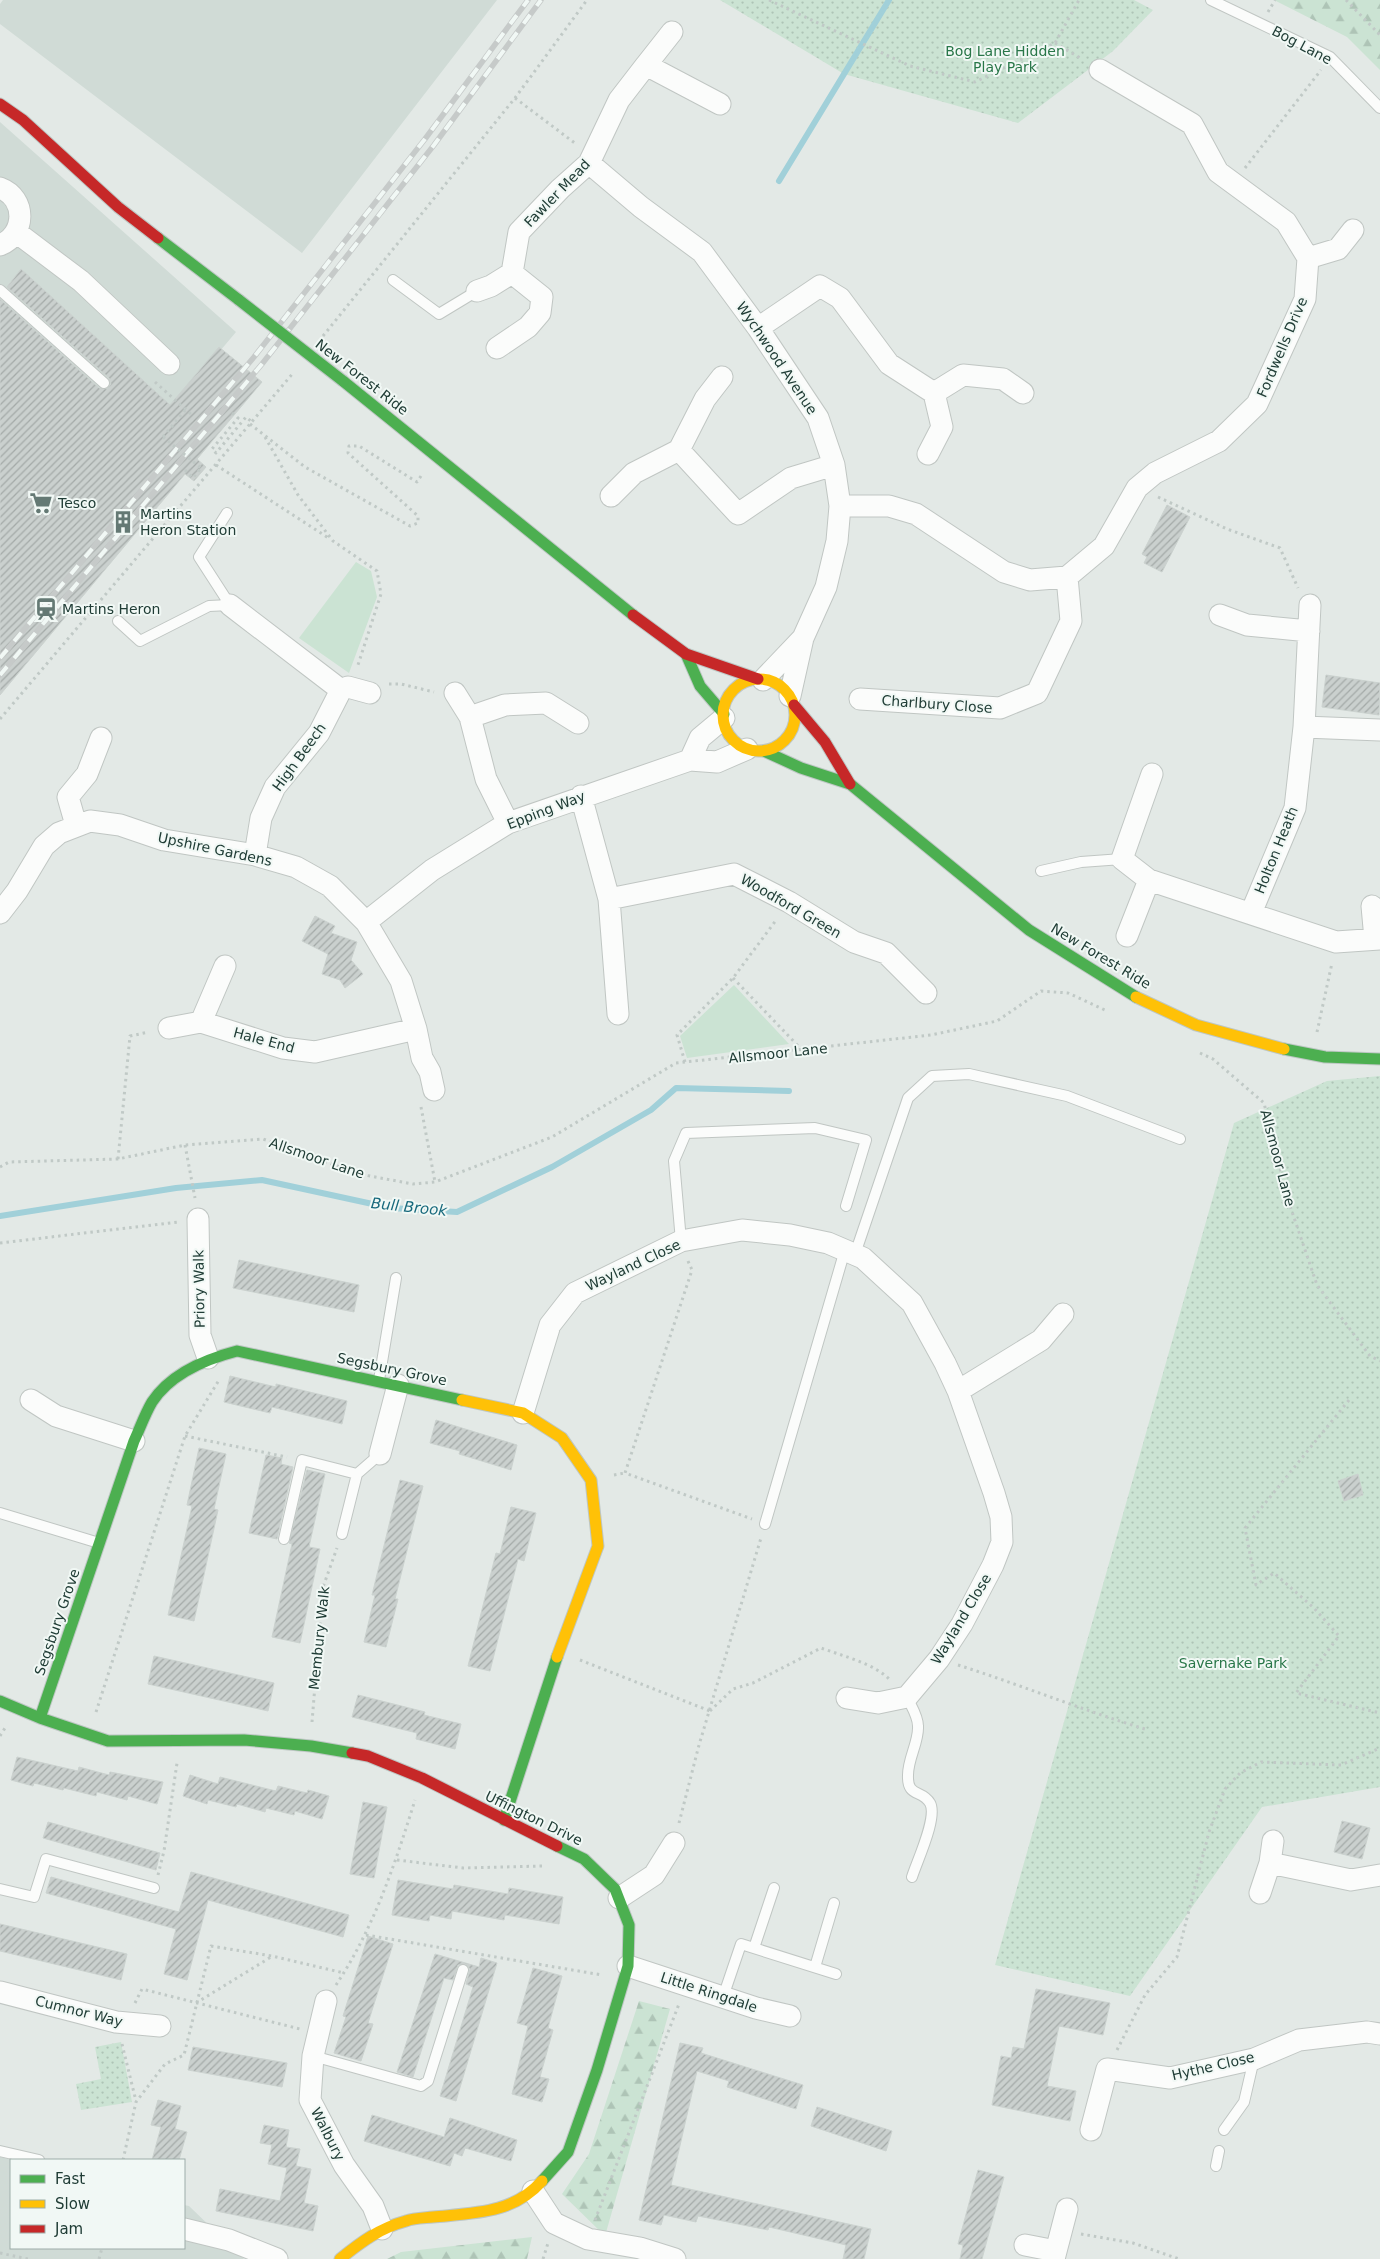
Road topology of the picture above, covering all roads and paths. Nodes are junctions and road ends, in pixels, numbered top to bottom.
1 (587, 0) edge
2 (769, 0) edge
3 (1079, 0) edge
4 (1211, 0) edge
5 (1275, 0) edge
6 (1279, 0) edge
7 (1346, 0) edge
8 (672, 32) dead end
9 (1380, 35) edge
10 (1055, 43) junction
11 (1330, 57) junction
12 (646, 66) junction
13 (1100, 70) joint
14 (515, 98) junction
15 (2, 99) edge
16 (720, 104) dead end
17 (1380, 108) edge
18 (589, 164) junction
19 (1233, 184) junction
20 (0, 188) edge
21 (1353, 230) dead end
22 (16, 232) junction
23 (0, 245) edge
24 (1308, 258) junction
25 (512, 273) junction
26 (392, 280) dead end
27 (0, 290) edge
28 (477, 291) joint
29 (758, 328) junction
30 (320, 339) dead end
31 (497, 348) dead end
32 (169, 364) joint
33 (297, 368) dead end
34 (722, 377) dead end
35 (104, 383) dead end
36 (934, 393) junction
37 (1023, 393) dead end
38 (186, 409) junction
39 (232, 413) dead end
40 (193, 416) dead end
41 (251, 423) junction
42 (263, 434) junction
43 (679, 450) junction
44 (928, 454) dead end
45 (438, 456) junction
46 (216, 464) junction
47 (834, 465) junction
48 (185, 470) dead end
49 (1137, 488) junction
50 (611, 496) dead end
51 (840, 506) junction
52 (227, 513) dead end
53 (333, 541) junction
54 (1067, 577) junction
55 (230, 605) junction
56 (1310, 605) joint
57 (1220, 615) dead end
58 (118, 621) dead end
59 (1309, 631) junction
60 (803, 638) junction
61 (686, 654) junction
62 (355, 672) dead end
63 (761, 680) junction
64 (377, 688) joint
65 (341, 690) junction
66 (455, 693) joint
67 (860, 699) dead end
68 (792, 700) junction
69 (724, 716) junction
70 (470, 717) junction
71 (0, 719) edge
72 (578, 723) dead end
73 (1304, 727) junction
74 (1380, 730) edge
75 (101, 738) dead end
76 (756, 750) junction
77 (690, 760) junction
78 (1152, 774) dead end
79 (850, 784) junction
80 (580, 796) junction
81 (508, 823) junction
82 (76, 825) junction
83 (256, 855) junction
84 (1122, 859) junction
85 (1041, 871) dead end
86 (1149, 880) junction
87 (609, 899) junction
88 (789, 902) junction
89 (1372, 906) dead end
90 (0, 913) edge
91 (1251, 914) junction
92 (366, 922) junction
93 (1127, 936) dead end
94 (1377, 939) edge
95 (1336, 942) junction
96 (226, 966) dead end
97 (733, 978) junction
98 (926, 993) dead end
99 (1110, 1012) dead end
100 (618, 1014) dead end
101 (201, 1022) junction
102 (170, 1028) joint
103 (416, 1029) junction
104 (1316, 1038) dead end
105 (1195, 1050) dead end
106 (803, 1051) junction
107 (1380, 1059) edge
108 (685, 1062) junction
109 (427, 1094) joint
110 (1180, 1139) dead end
111 (184, 1145) junction
112 (118, 1159) junction
113 (0, 1167) edge
114 (435, 1182) junction
115 (194, 1193) dead end
116 (846, 1206) dead end
117 (198, 1219) joint
118 (681, 1241) junction
119 (0, 1243) edge
120 (850, 1252) junction
121 (692, 1270) dead end
122 (396, 1278) dead end
123 (1062, 1314) dead end
124 (237, 1352) junction
125 (208, 1358) junction
126 (1380, 1361) edge
127 (388, 1383) junction
128 (958, 1391) junction
129 (31, 1400) dead end
130 (1350, 1400) dead end
131 (523, 1413) junction
132 (185, 1436) junction
133 (134, 1441) junction
134 (380, 1454) joint
135 (302, 1460) junction
136 (357, 1474) junction
137 (0, 1512) edge
138 (765, 1524) junction
139 (342, 1534) joint
140 (284, 1539) dead end
141 (100, 1544) junction
142 (558, 1652) junction
143 (939, 1659) junction
144 (906, 1697) junction
145 (847, 1698) dead end
146 (0, 1701) edge
147 (710, 1711) junction
148 (104, 1713) dead end
149 (1380, 1713) edge
150 (40, 1718) junction
151 (1145, 1729) dead end
152 (180, 1740) junction
153 (311, 1746) junction
154 (1380, 1748) edge
155 (422, 1778) junction
156 (504, 1820) junction
157 (1273, 1841) dead end
158 (674, 1843) joint
159 (396, 1860) junction
160 (1270, 1863) junction
161 (552, 1866) dead end
162 (1380, 1875) edge
163 (912, 1877) dead end
164 (154, 1888) joint
165 (774, 1888) dead end
166 (0, 1889) edge
167 (1260, 1893) dead end
168 (619, 1898) junction
169 (834, 1903) dead end
170 (366, 1934) junction
171 (754, 1948) junction
172 (272, 1956) junction
173 (815, 1968) junction
174 (463, 1970) dead end
175 (620, 1971) junction
176 (836, 1974) dead end
177 (685, 1984) junction
178 (0, 1992) edge
179 (723, 1997) junction
180 (326, 2001) dead end
181 (196, 2002) junction
182 (790, 2016) dead end
183 (121, 2023) junction
184 (160, 2026) dead end
185 (317, 2034) junction
186 (1380, 2034) edge
187 (313, 2056) junction
188 (1254, 2059) junction
189 (1107, 2069) junction
190 (136, 2102) junction
191 (1091, 2130) dead end
192 (1224, 2130) dead end
193 (0, 2151) edge
194 (1219, 2151) dead end
195 (35, 2159) edge
196 (123, 2159) edge
197 (1216, 2166) dead end
198 (533, 2192) junction
199 (1067, 2209) dead end
200 (185, 2229) edge
201 (382, 2229) junction
202 (1074, 2233) dead end
203 (588, 2239) junction
204 (1025, 2245) dead end
205 (0, 2253) edge
206 (1055, 2255) edge
207 (28, 2259) edge
208 (277, 2259) edge
209 (340, 2259) edge
210 (675, 2259) edge
211 (1179, 2259) edge

1 - 14 path
2 - 10 path
3 - 10 path
4 - 11 lane, Bog Lane
5 - 6 path
7 - 9 path
8 - 12 street, Fawler Mead
10 - 13 path
11 - 17 lane, Bog Lane
11 - 19 path
12 - 16 street
12 - 18 street, Fawler Mead
13 - 19 street
14 - 18 path
14 - 30 path
15 - 45 street, New Forest Ride, bridge
18 - 25 street, Fawler Mead
18 - 29 street, Wychwood Avenue
19 - 24 street
20 - 22 street
21 - 24 street
22 - 23 street
22 - 32 street
24 - 49 street, Fordwells Drive
25 - 28 street
25 - 31 street
26 - 28 lane
27 - 35 lane
29 - 36 street
29 - 47 street, Wychwood Avenue
32 - 38 path
33 - 41 path
34 - 43 street
36 - 37 street
36 - 44 street
38 - 40 path
38 - 48 path, bridge
39 - 41 path
41 - 42 path
41 - 46 path
42 - 45 path
42 - 53 path
43 - 47 street
43 - 50 street
45 - 61 street, New Forest Ride
46 - 53 path
46 - 71 path
47 - 51 street, Wychwood Avenue
49 - 54 street, Fordwells Drive
49 - 56 path
51 - 54 street
51 - 60 street, Wychwood Avenue
52 - 55 lane
53 - 62 path
54 - 67 street, Charlbury Close
55 - 58 lane
55 - 65 street
56 - 59 street, Holton Heath
57 - 59 street
59 - 73 street, Holton Heath
60 - 63 street, Wychwood Avenue
60 - 68 street, Wychwood Avenue
61 - 63 street, New Forest Ride
61 - 69 street, New Forest Ride
63 - 68 street, New Forest Ride
63 - 69 street
64 - 65 street
64 - 66 path
65 - 83 street, High Beech
66 - 70 street
68 - 76 street
68 - 79 street, New Forest Ride
69 - 76 street, New Forest Ride
69 - 77 street
70 - 72 street
70 - 81 street
73 - 74 street
73 - 91 street, Holton Heath
75 - 82 street
76 - 77 street, Epping Way
76 - 79 street, New Forest Ride
77 - 80 street, Epping Way
78 - 84 street
79 - 107 street, New Forest Ride
80 - 81 street, Epping Way
80 - 87 street
81 - 92 street, Epping Way
82 - 83 street, Upshire Gardens
82 - 90 street, Upshire Gardens
83 - 92 street, Upshire Gardens
84 - 85 lane
84 - 86 street
86 - 91 street
86 - 93 street
87 - 88 street, Woodford Green
87 - 100 street
88 - 97 path
88 - 98 street, Woodford Green
89 - 94 street
91 - 95 street
92 - 103 street
94 - 95 street
95 - 104 path
96 - 101 street
97 - 106 path
97 - 108 path
99 - 106 path, Allsmoor Lane
101 - 102 street, Hale End
101 - 103 street, Hale End
102 - 112 path
103 - 109 street
105 - 126 path, Allsmoor Lane
106 - 108 path, Allsmoor Lane
108 - 114 path, Allsmoor Lane
109 - 114 path
110 - 120 lane
111 - 112 path, Allsmoor Lane
111 - 114 path, Allsmoor Lane
111 - 115 path
112 - 113 path, Allsmoor Lane
116 - 118 lane
117 - 119 path
117 - 125 street, Priory Walk
118 - 120 street, Wayland Close
118 - 131 street, Wayland Close
120 - 128 street, Wayland Close
120 - 138 lane
121 - 138 path
122 - 127 lane
123 - 128 street
124 - 125 street, Segsbury Grove
124 - 127 street, Segsbury Grove
124 - 132 path
125 - 133 street, Segsbury Grove
127 - 131 street, Segsbury Grove
127 - 134 street
128 - 143 street, Wayland Close
129 - 133 street
130 - 149 path
131 - 142 street, Segsbury Grove
132 - 135 path
132 - 148 path
133 - 141 street, Segsbury Grove
134 - 136 lane
135 - 136 lane
135 - 140 lane
136 - 139 lane
137 - 141 lane
138 - 147 path
139 - 153 path, Membury Walk
141 - 150 street, Segsbury Grove
142 - 147 path
142 - 156 street, Segsbury Grove
143 - 144 street, Wayland Close
143 - 151 path
144 - 145 street
144 - 147 path
144 - 163 lane
146 - 150 street, Uffington Drive
147 - 158 path
150 - 152 street, Uffington Drive
152 - 153 street, Uffington Drive
152 - 164 path
153 - 155 street, Uffington Drive
154 - 189 path
155 - 156 street, Uffington Drive
155 - 159 path
156 - 168 street, Uffington Drive
157 - 160 street
158 - 168 street
159 - 161 path
159 - 170 path
160 - 162 street
160 - 167 street
164 - 166 lane
165 - 171 lane
168 - 175 street, Uffington Drive
169 - 173 lane
170 - 172 path
170 - 175 path
171 - 173 lane
171 - 179 lane
172 - 181 path
172 - 181 path
173 - 176 lane
174 - 187 lane
175 - 177 street, Little Ringdale
175 - 198 street, Uffington Drive
177 - 179 street, Little Ringdale
177 - 203 path
178 - 183 street, Cumnor Way
179 - 182 street, Little Ringdale
180 - 185 street, Walbury
181 - 183 path
181 - 185 path
181 - 190 path
183 - 184 street, Cumnor Way
183 - 190 path
185 - 187 street, Walbury
186 - 188 street, Hythe Close
187 - 201 street, Walbury
188 - 189 street, Hythe Close
188 - 192 lane
189 - 191 street
190 - 196 path
193 - 195 lane
194 - 197 lane
198 - 201 street, Uffington Drive
198 - 203 street
199 - 206 street
200 - 208 street
201 - 209 street, Uffington Drive
202 - 211 path
203 - 210 street
204 - 206 street
205 - 207 path

